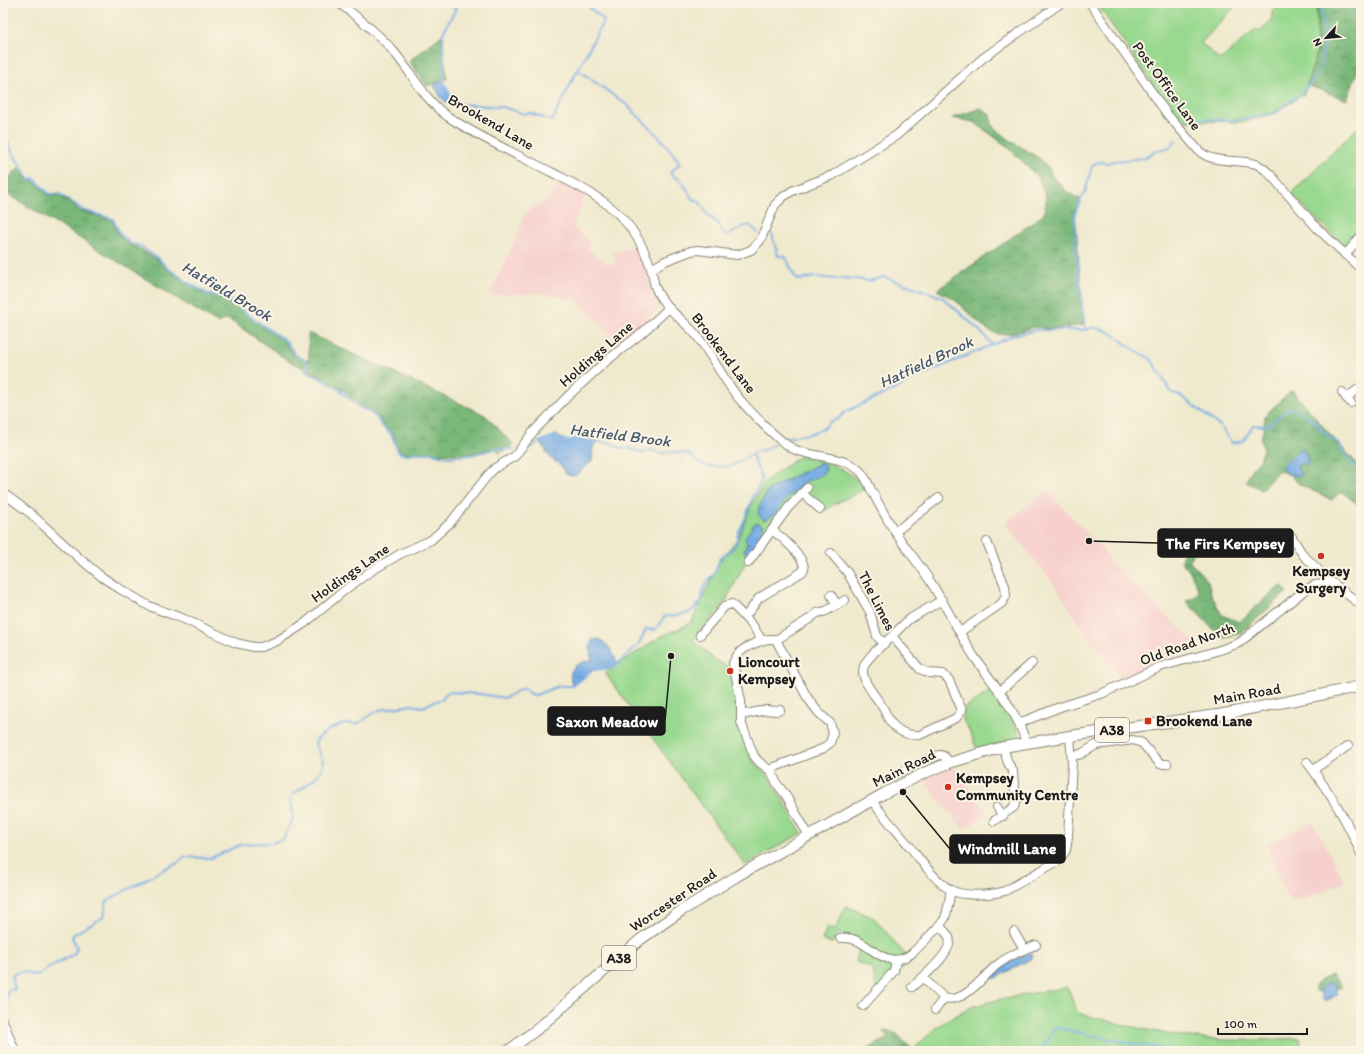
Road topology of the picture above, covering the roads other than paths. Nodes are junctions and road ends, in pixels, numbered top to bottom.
1 (339, 3) edge
2 (1061, 3) edge
3 (1090, 3) edge
4 (1361, 236) edge
5 (1345, 255) junction
6 (651, 269) junction
7 (1361, 270) edge
8 (669, 308) junction
9 (1361, 387) edge
10 (1346, 398) dead end
11 (3, 493) edge
12 (939, 498) dead end
13 (820, 509) dead end
14 (772, 530) junction
15 (895, 532) junction
16 (1292, 537) dead end
17 (987, 542) dead end
18 (831, 553) dead end
19 (748, 563) dead end
20 (1330, 581) junction
21 (831, 595) dead end
22 (845, 600) dead end
23 (942, 600) junction
24 (1361, 604) edge
25 (837, 605) junction
26 (745, 617) junction
27 (960, 632) junction
28 (700, 635) dead end
29 (892, 636) junction
30 (776, 640) junction
31 (762, 641) junction
32 (884, 644) junction
33 (1032, 663) dead end
34 (1361, 686) edge
35 (999, 692) junction
36 (780, 710) dead end
37 (741, 715) junction
38 (1019, 722) junction
39 (1070, 736) junction
40 (1026, 743) junction
41 (1348, 746) dead end
42 (1004, 747) junction
43 (1072, 756) junction
44 (1307, 762) dead end
45 (948, 763) junction
46 (1167, 764) dead end
47 (1313, 770) junction
48 (771, 771) junction
49 (894, 775) dead end
50 (872, 801) junction
51 (997, 807) dead end
52 (1003, 816) junction
53 (994, 821) dead end
54 (809, 836) junction
55 (1361, 854) edge
56 (951, 890) junction
57 (939, 925) junction
58 (1014, 932) dead end
59 (840, 938) dead end
60 (1036, 945) dead end
61 (1024, 949) junction
62 (896, 960) junction
63 (923, 978) junction
64 (912, 987) dead end
65 (944, 998) junction
66 (862, 1006) dead end
67 (935, 1010) dead end
68 (3, 1021) edge
69 (15, 1051) edge
70 (508, 1051) edge

1 - 6 street, Brookend Lane
2 - 6 street
3 - 5 street, Post Office Lane
4 - 5 street
5 - 7 street, Post Office Lane
6 - 8 street, Brookend Lane
8 - 11 street, Holdings Lane
8 - 15 street, Brookend Lane
9 - 10 street
12 - 15 street
13 - 14 street
14 - 19 street
14 - 26 street
15 - 23 street, Brookend Lane
16 - 20 street
17 - 27 street
18 - 32 street, The Limes
20 - 24 street
20 - 38 street, Old Road North
21 - 25 street
22 - 25 street
23 - 27 street, Brookend Lane
23 - 29 street, The Limes
25 - 30 street
26 - 28 street
26 - 31 street
27 - 35 street, Brookend Lane
29 - 32 street, The Limes
29 - 32 street, The Limes
30 - 31 street
30 - 48 street
31 - 37 street
33 - 35 street
34 - 39 main road, Main Road / A38
35 - 38 street, Brookend Lane
36 - 37 street
37 - 48 street
38 - 40 street, Brookend Lane
39 - 40 main road, Main Road / A38
39 - 43 street
40 - 42 main road, Main Road / A38
41 - 47 street
42 - 45 main road, Main Road / A38
42 - 52 street
43 - 46 street
43 - 56 street
44 - 47 street
45 - 49 street, Main Road
45 - 50 main road, Main Road / A38
47 - 55 street
48 - 54 street
50 - 54 main road, Worcester Road / A38
50 - 56 street
51 - 52 street
52 - 53 street
54 - 70 main road, Worcester Road / A38
56 - 57 street
57 - 62 street
57 - 63 street
58 - 61 street
59 - 62 street
60 - 61 street
61 - 65 street
62 - 66 street
63 - 64 street
63 - 65 street
65 - 67 street
68 - 69 street

